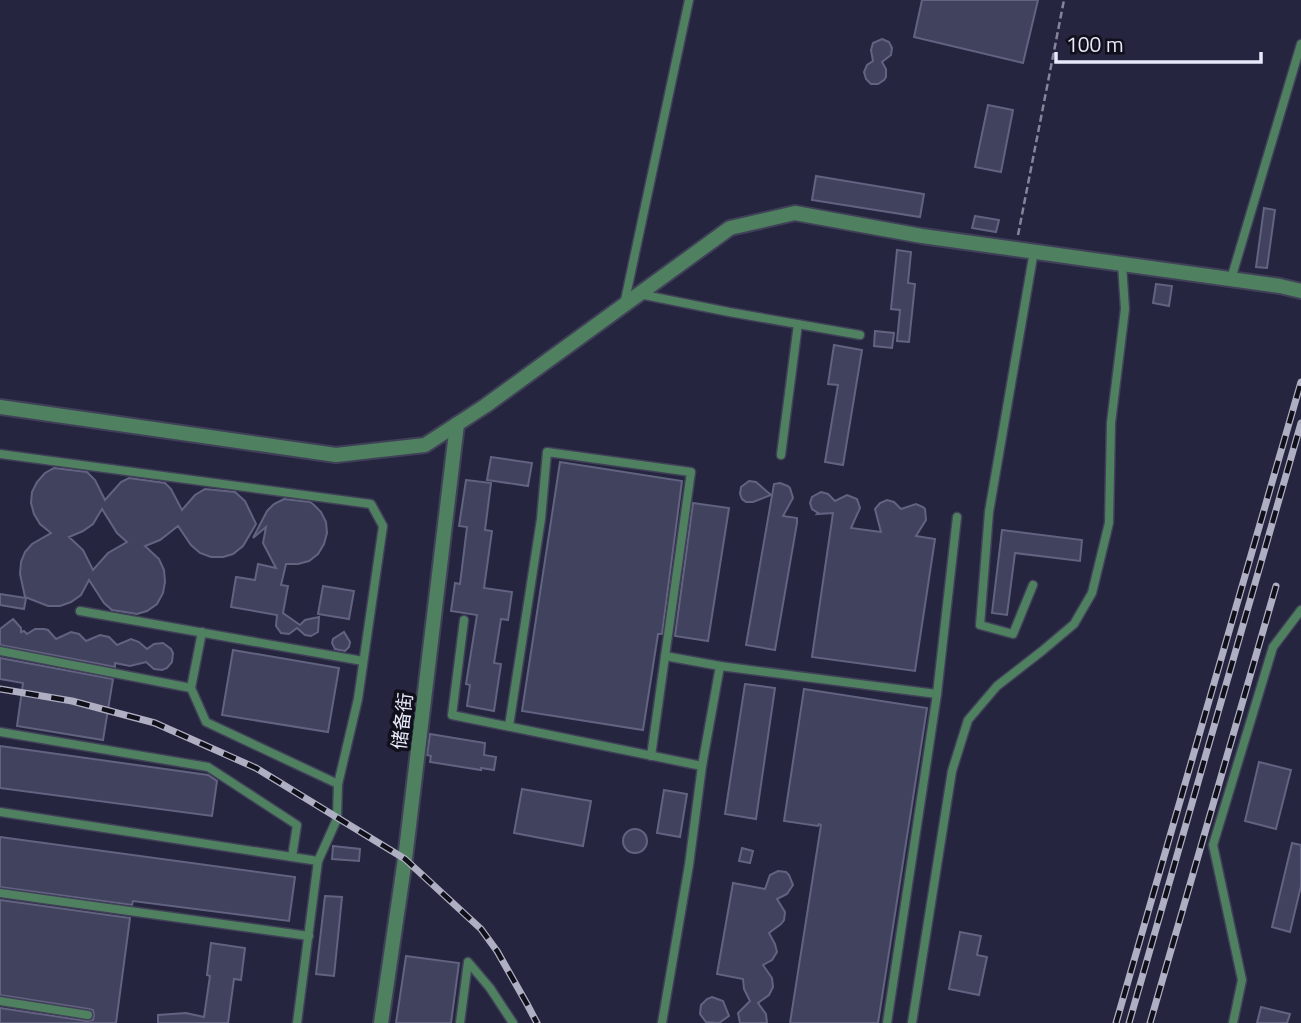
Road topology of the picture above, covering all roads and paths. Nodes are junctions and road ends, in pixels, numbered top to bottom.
1 (689, 0) edge
2 (1064, 0) edge
3 (1301, 44) edge
4 (1015, 249) junction
5 (1034, 251) junction
6 (1122, 264) junction
7 (1231, 279) junction
8 (1301, 291) edge
9 (639, 293) junction
10 (624, 305) junction
11 (798, 324) junction
12 (860, 335) dead end
13 (0, 407) edge
14 (457, 424) junction
15 (0, 454) edge
16 (781, 455) dead end
17 (957, 517) dead end
18 (1033, 585) dead end
19 (1301, 610) edge
20 (80, 611) dead end
21 (464, 620) dead end
22 (202, 632) junction
23 (0, 651) edge
24 (665, 656) junction
25 (363, 661) junction
26 (720, 666) junction
27 (191, 688) junction
28 (937, 694) junction
29 (509, 726) junction
30 (0, 732) edge
31 (651, 756) junction
32 (702, 766) junction
33 (338, 784) junction
34 (0, 812) edge
35 (292, 857) junction
36 (318, 861) junction
37 (0, 892) edge
38 (309, 936) junction
39 (0, 1001) edge
40 (88, 1015) dead end
41 (297, 1023) edge
42 (381, 1023) edge
43 (460, 1023) edge
44 (513, 1023) edge
45 (662, 1023) edge
46 (887, 1023) edge
47 (912, 1023) edge
48 (1233, 1023) edge

1 - 10 lane
2 - 4 path
3 - 7 lane
4 - 5 street
4 - 9 street
5 - 6 street
5 - 18 lane
6 - 7 street
6 - 47 lane
7 - 8 street
9 - 10 street
9 - 11 lane
10 - 14 street
11 - 12 lane
11 - 16 lane
13 - 14 street
14 - 42 street, 储备街
15 - 25 lane
17 - 28 lane
19 - 48 lane
20 - 22 lane
21 - 29 lane
22 - 25 lane
22 - 27 lane
23 - 27 lane
24 - 26 lane
24 - 29 lane
24 - 31 lane
25 - 33 lane
26 - 28 lane
26 - 32 lane
27 - 33 lane
28 - 46 lane
29 - 31 lane
30 - 35 lane
31 - 32 lane
32 - 45 lane
33 - 36 lane
34 - 35 lane
35 - 36 lane
36 - 38 lane
37 - 38 lane
38 - 41 lane
39 - 40 lane
43 - 44 lane

